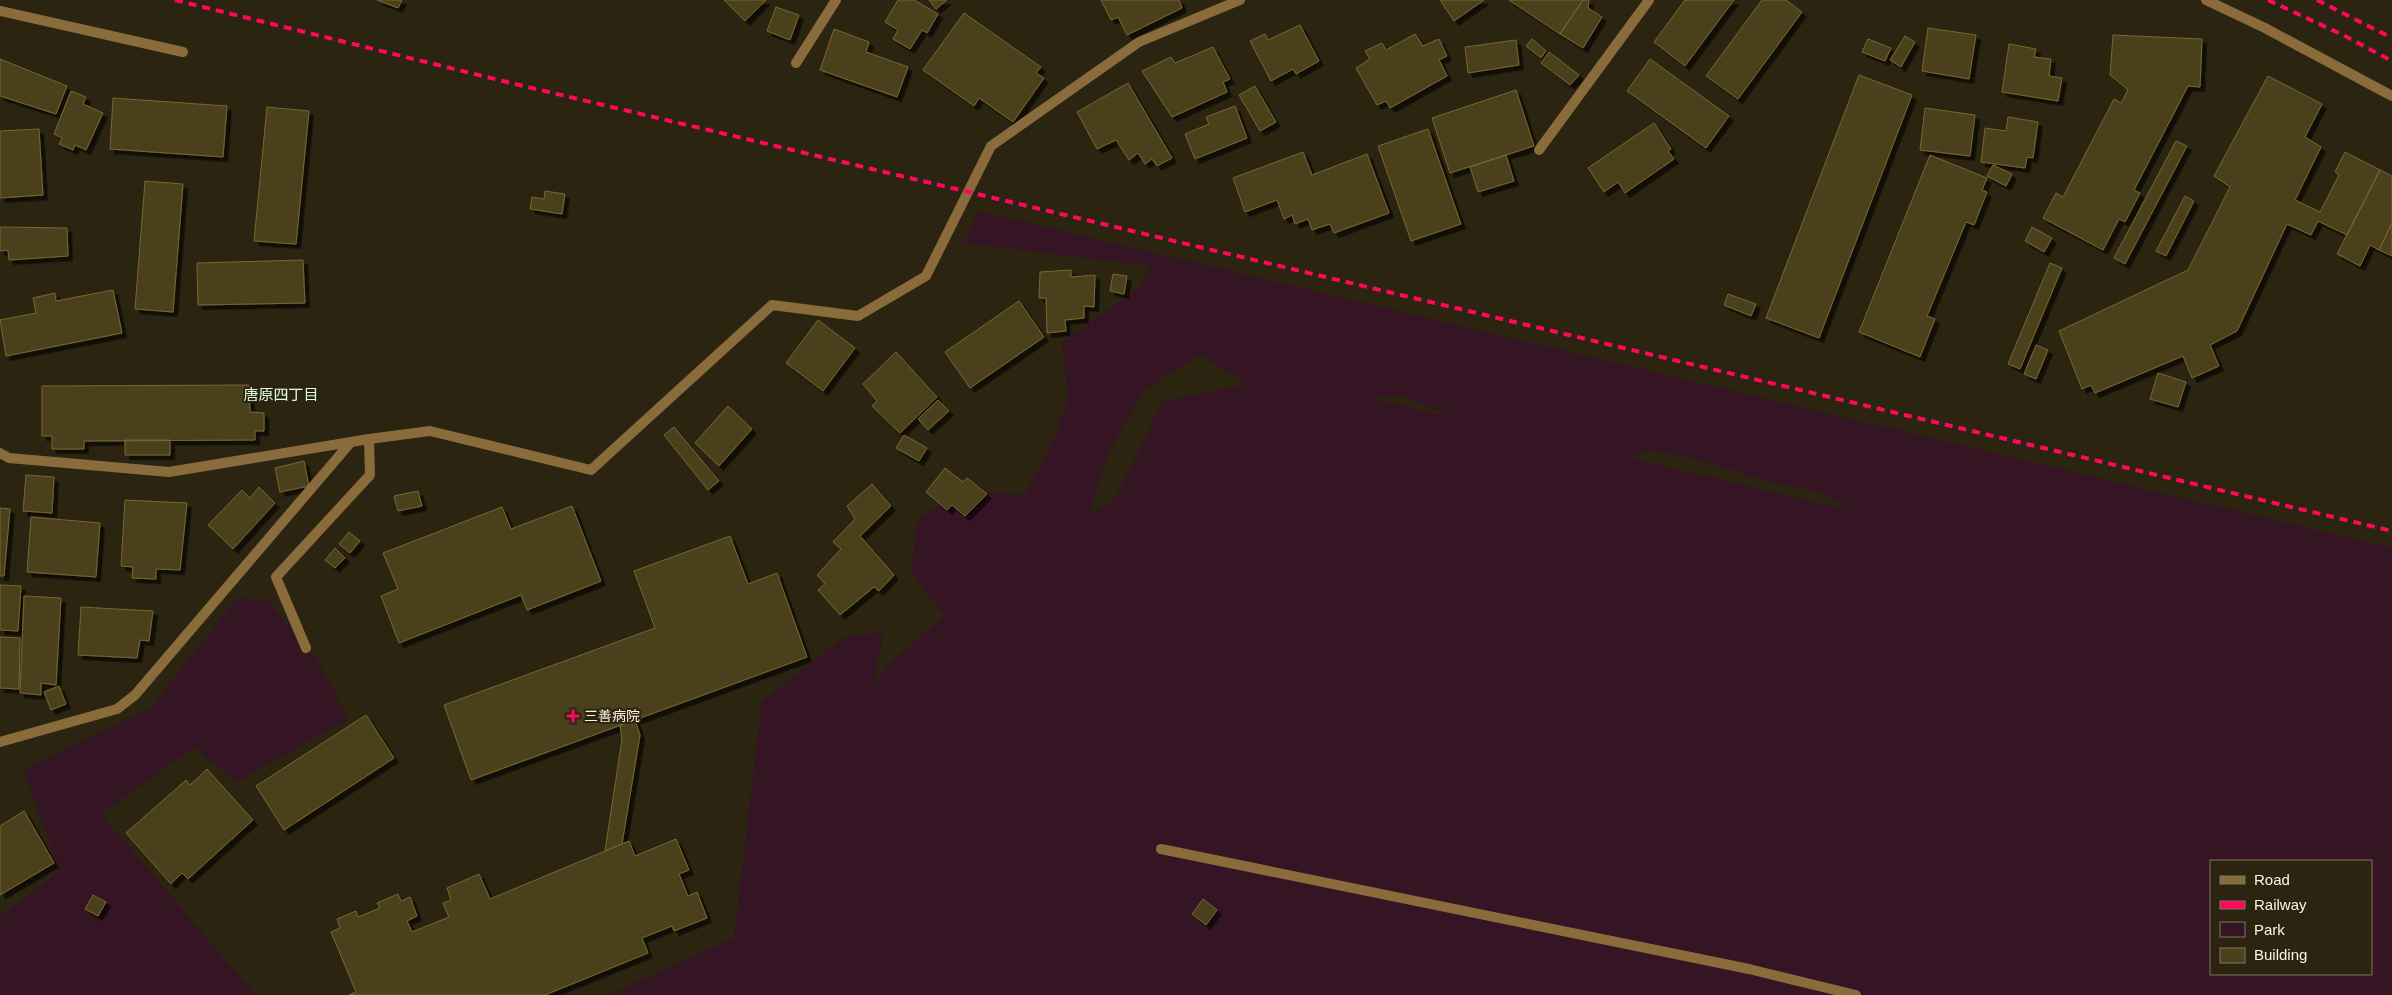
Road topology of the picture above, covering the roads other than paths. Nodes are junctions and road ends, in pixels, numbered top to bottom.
1 (836, 0) edge
2 (1240, 0) edge
3 (1649, 0) edge
4 (2206, 0) edge
5 (0, 11) edge
6 (183, 52) dead end
7 (796, 63) dead end
8 (2392, 96) edge
9 (1539, 150) dead end
10 (368, 439) junction
11 (350, 442) junction
12 (0, 453) edge
13 (306, 648) dead end
14 (0, 742) edge
15 (1161, 849) dead end
16 (1856, 995) edge

1 - 7 street
2 - 10 street
3 - 9 street
4 - 8 street
5 - 6 street
10 - 11 street
10 - 13 street
11 - 12 street
11 - 14 street
15 - 16 street

